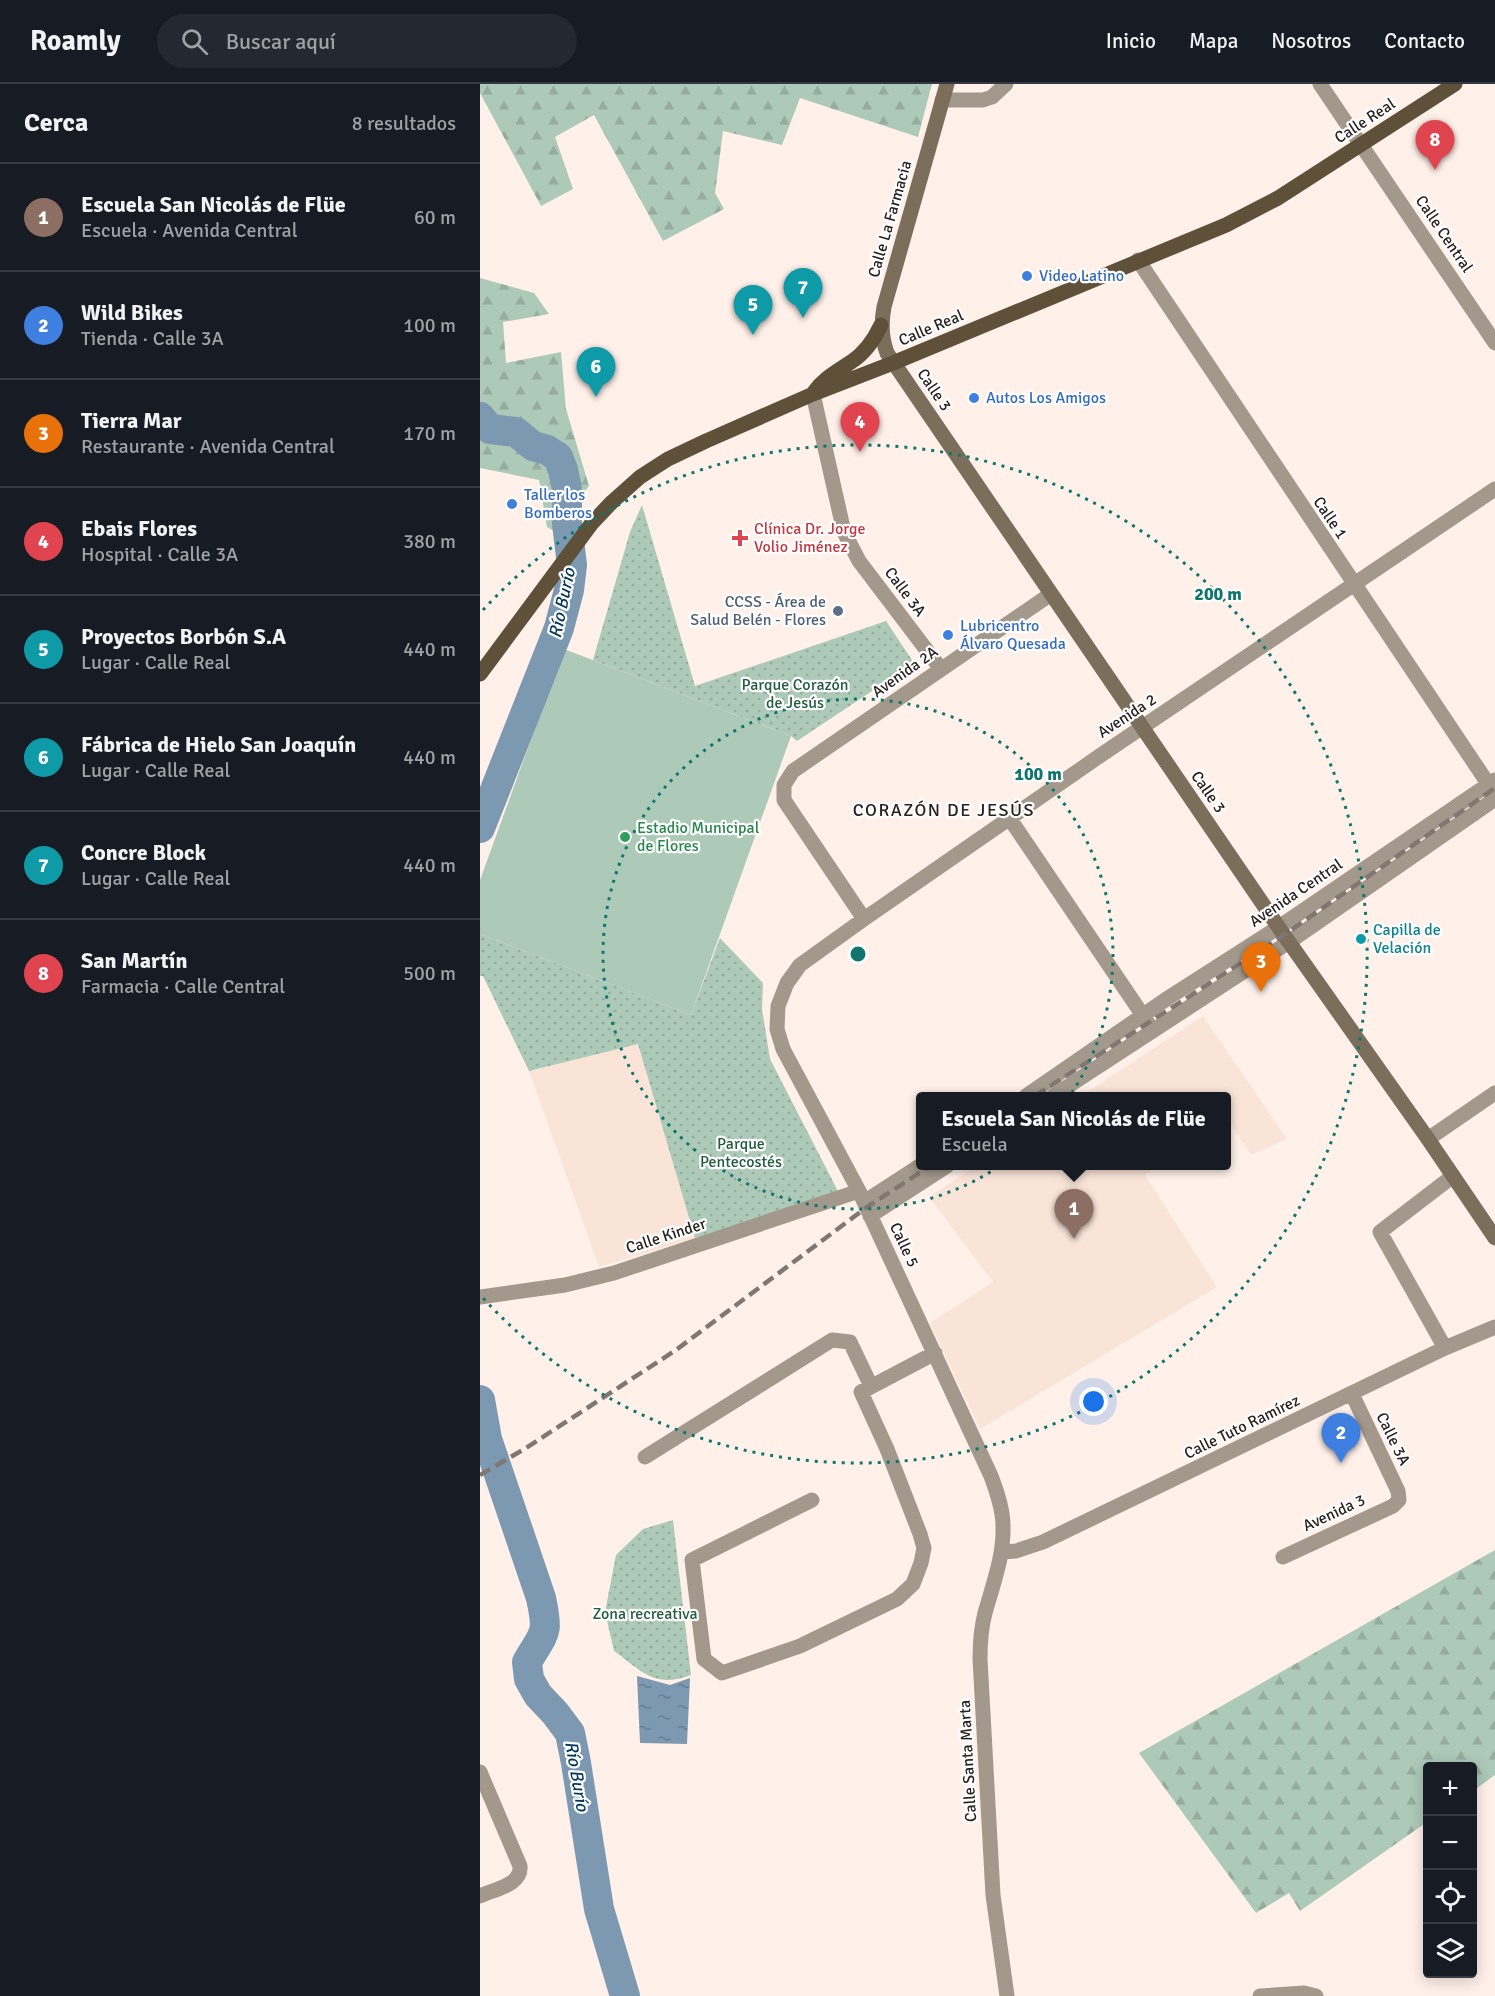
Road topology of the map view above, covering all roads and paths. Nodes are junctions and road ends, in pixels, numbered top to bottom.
1 (947, 84) edge
2 (1006, 84) edge
3 (1320, 84) edge
4 (1455, 84) edge
5 (942, 100) junction
6 (1362, 145) junction
7 (1138, 260) junction
8 (881, 325) junction
9 (1495, 343) edge
10 (893, 363) junction
11 (813, 394) junction
12 (1495, 489) edge
13 (1354, 586) junction
14 (1051, 594) junction
15 (940, 669) junction
16 (480, 674) edge
17 (1142, 728) junction
18 (1493, 789) edge
19 (1010, 819) junction
20 (864, 919) junction
21 (1279, 927) junction
22 (1289, 942) junction
23 (787, 983) joint
24 (1143, 1016) junction
25 (1152, 1030) junction
26 (1032, 1092) edge
27 (1059, 1092) edge
28 (1495, 1093) edge
29 (1428, 1139) junction
30 (916, 1168) edge
31 (939, 1170) edge
32 (1453, 1176) junction
33 (865, 1203) junction
34 (1495, 1238) edge
35 (480, 1297) edge
36 (1495, 1327) edge
37 (1445, 1348) junction
38 (935, 1353) junction
39 (871, 1386) junction
40 (1352, 1394) junction
41 (645, 1457) dead end
42 (812, 1500) dead end
43 (1399, 1500) joint
44 (1003, 1526) joint
45 (1002, 1552) junction
46 (1283, 1557) dead end
47 (480, 1772) edge
48 (480, 1896) edge
49 (1006, 1996) edge
50 (1260, 1996) edge
51 (1316, 1996) edge

1 - 5 main road, Calle La Farmacia
2 - 5 street
3 - 6 street, Calle Central
4 - 6 main road, Calle Real
5 - 8 main road, Calle La Farmacia
6 - 7 main road, Calle Real
6 - 9 street, Calle Central
7 - 10 main road, Calle Real
7 - 13 street, Calle 1
8 - 10 main road, Calle La Farmacia
8 - 11 main road
10 - 11 main road, Calle Real
10 - 14 main road, Calle 3
11 - 15 street, Calle 3A
11 - 16 main road, Calle Real
12 - 13 street, Avenida 2
13 - 17 street, Avenida 2
13 - 18 street, Calle 1
14 - 15 street, Avenida 2A
14 - 17 main road, Calle 3
15 - 20 street, Avenida 2A
17 - 19 street, Avenida 2
17 - 21 main road, Calle 3
18 - 21 street, Avenida Central
18 - 22 street
19 - 20 street, Avenida 2
19 - 24 street
20 - 23 street, Avenida 2
21 - 22 main road, Calle 3
21 - 24 street, Avenida Central
22 - 25 street
22 - 29 main road, Calle 3
23 - 33 street, Calle 5
24 - 25 street
24 - 26 street, Avenida Central
25 - 27 street
28 - 29 street
29 - 32 main road, Calle 3
30 - 33 street
31 - 33 street
32 - 34 main road, Calle 3
32 - 37 street
33 - 35 street, Calle Kinder
33 - 38 street, Calle 5
36 - 37 street, Calle Tuto Ramírez
37 - 40 street, Calle Tuto Ramírez
38 - 39 street
38 - 44 street, Calle 5
39 - 41 street
39 - 42 street
40 - 43 street, Calle 3A
40 - 45 street, Calle Tuto Ramírez
43 - 46 street, Avenida 3
44 - 45 street, Calle Santa Marta
45 - 49 street, Calle Santa Marta
47 - 48 street
50 - 51 street

